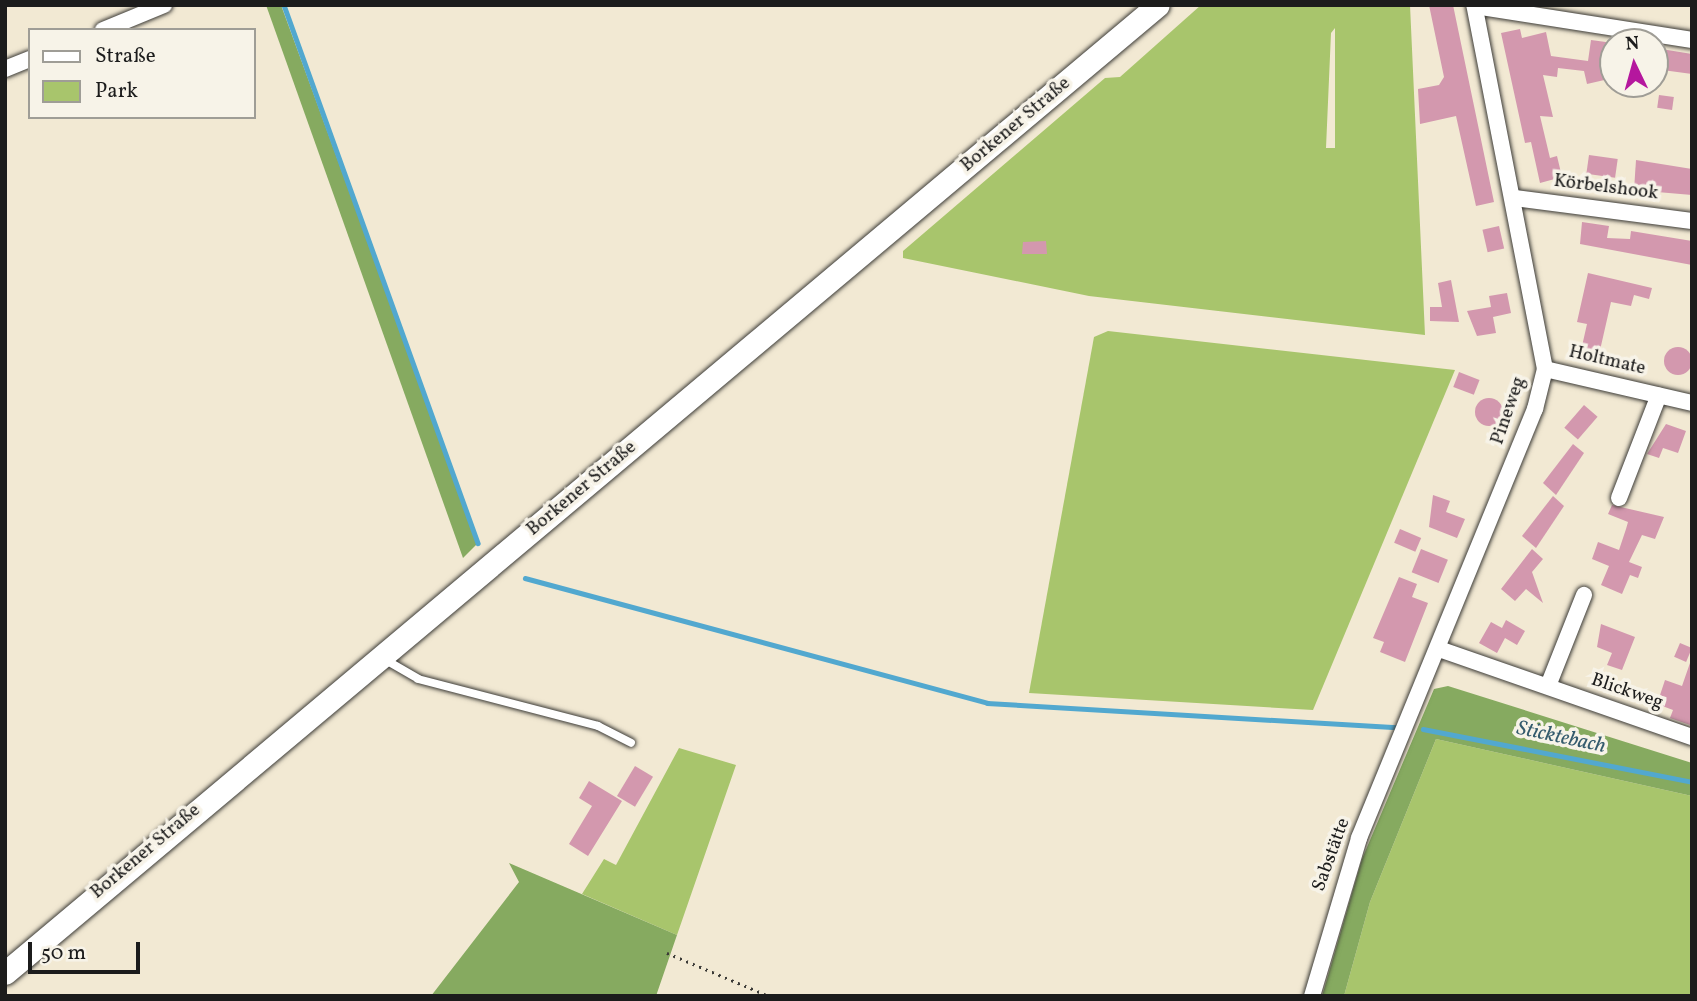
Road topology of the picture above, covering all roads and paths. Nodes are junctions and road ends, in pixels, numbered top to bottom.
1 (164, 5) edge
2 (1158, 5) edge
3 (1474, 6) edge
4 (108, 28) edge
5 (1692, 40) edge
6 (28, 60) edge
7 (5, 69) edge
8 (1516, 198) junction
9 (1692, 221) edge
10 (1545, 369) junction
11 (1659, 395) junction
12 (1692, 404) edge
13 (1619, 498) dead end
14 (1584, 595) dead end
15 (1439, 649) junction
16 (382, 657) junction
17 (1548, 686) junction
18 (1405, 733) joint
19 (1692, 737) edge
20 (631, 743) dead end
21 (667, 953) dead end
22 (5, 973) edge
23 (769, 996) edge
24 (1312, 996) edge

1 - 4 street
2 - 16 main road, Borkener Straße
3 - 5 street
3 - 8 street, Pineweg
6 - 7 street
8 - 9 street, Körbelshook
8 - 10 street, Pineweg
10 - 11 street, Holtmate
10 - 15 street, Pineweg
11 - 12 street, Holtmate
11 - 13 street, Holtmate
14 - 17 street
15 - 17 street, Blickweg
15 - 18 street, Pineweg
16 - 20 lane
16 - 22 main road, Borkener Straße
17 - 19 street, Blickweg
18 - 24 street, Sabstätte
21 - 23 path

